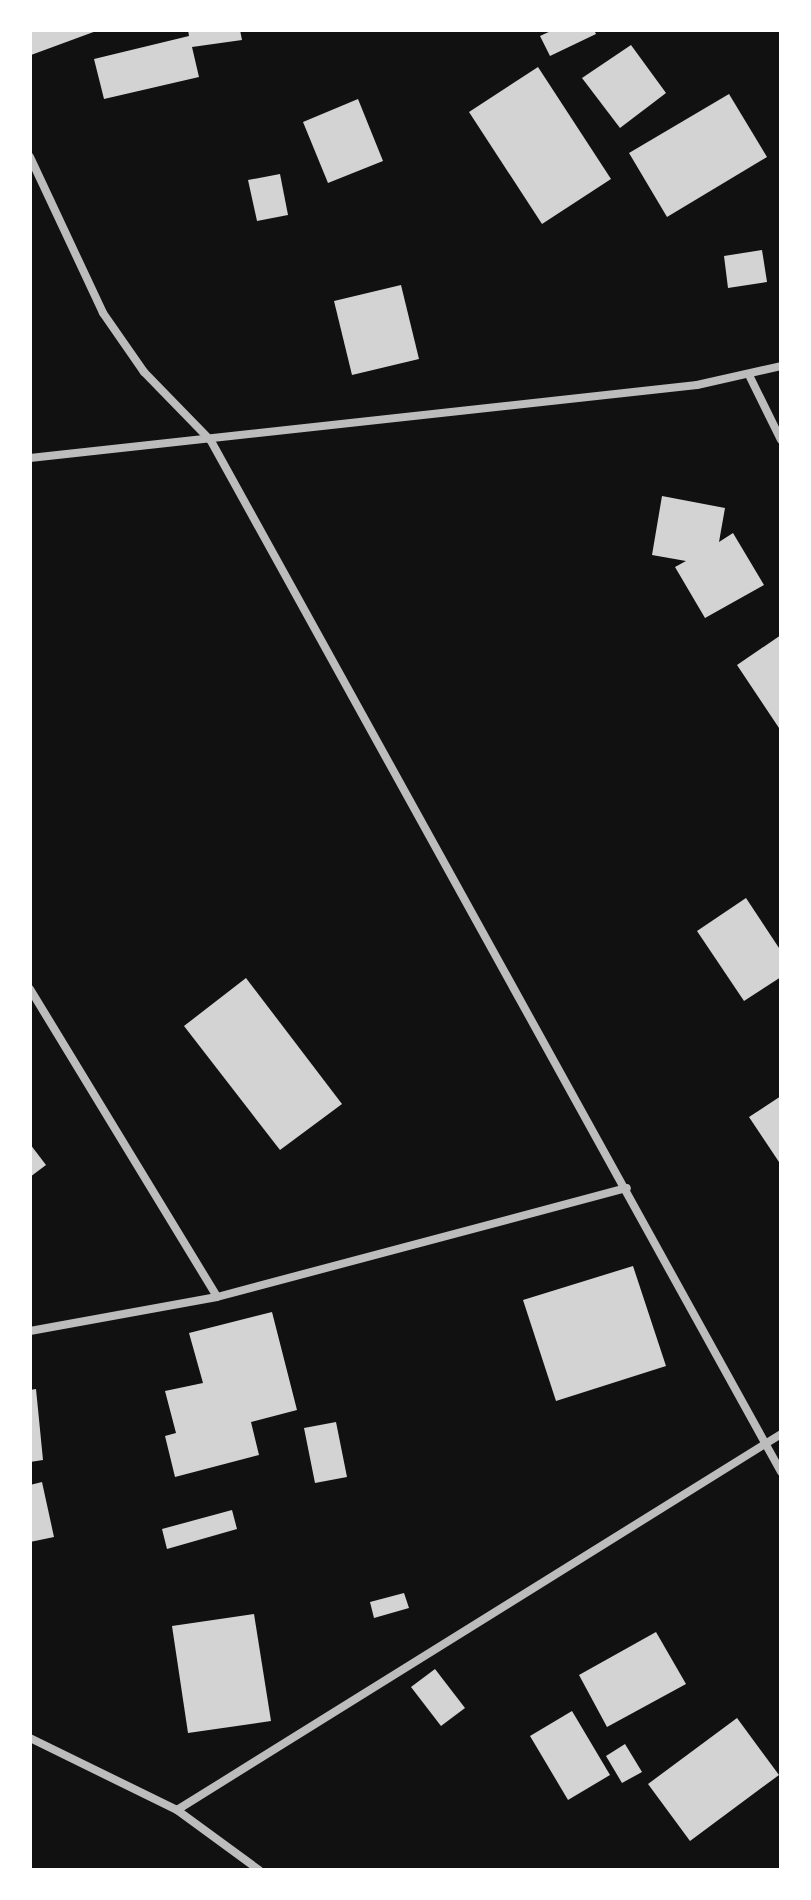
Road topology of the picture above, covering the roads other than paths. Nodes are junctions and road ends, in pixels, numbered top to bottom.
1 (30, 157) edge
2 (781, 366) edge
3 (750, 377) junction
4 (781, 440) edge
5 (211, 441) junction
6 (30, 458) edge
7 (30, 989) edge
8 (627, 1188) junction
9 (217, 1297) junction
10 (30, 1331) edge
11 (781, 1434) edge
12 (765, 1445) junction
13 (781, 1472) edge
14 (30, 1738) edge
15 (177, 1810) junction
16 (259, 1870) edge

1 - 5 street
2 - 3 street
3 - 4 street
3 - 5 street
5 - 6 street
5 - 8 street
7 - 9 street
8 - 9 street
8 - 12 street
9 - 10 street
11 - 12 street
12 - 13 street
12 - 15 street
14 - 15 street
15 - 16 street

